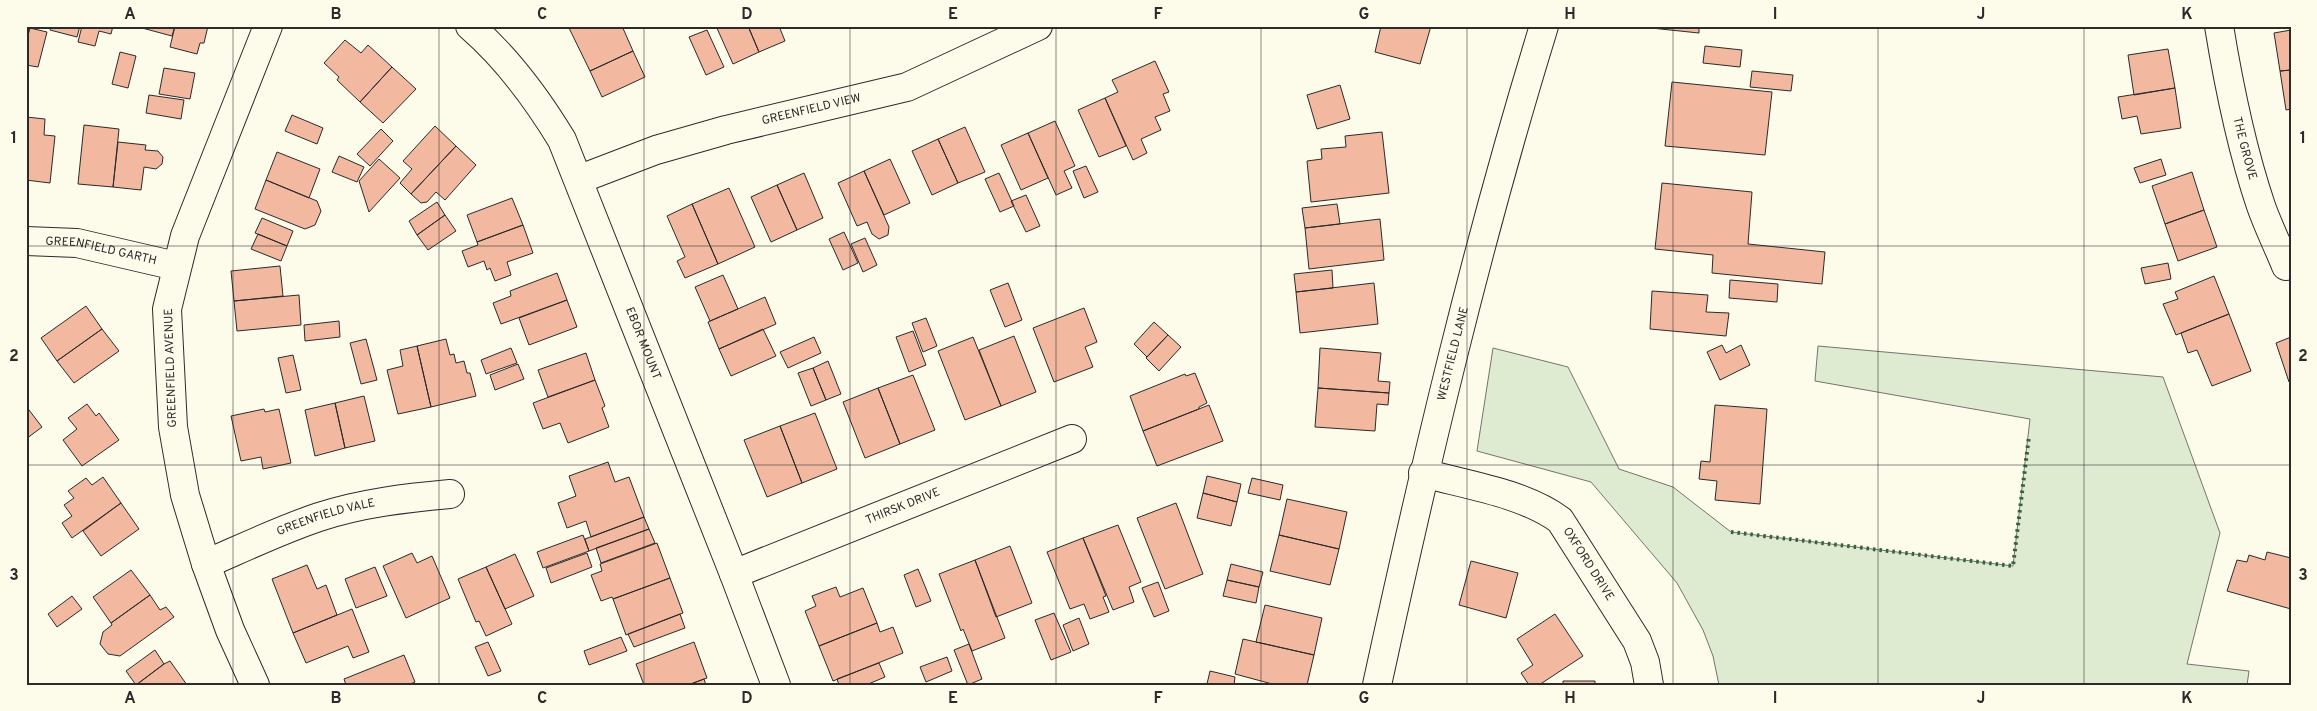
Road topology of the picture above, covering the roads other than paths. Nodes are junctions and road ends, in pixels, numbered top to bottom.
1 (268, 26) edge
2 (470, 26) edge
3 (1038, 26) edge
4 (1544, 26) edge
5 (2220, 26) edge
6 (580, 180) junction
7 (26, 241) edge
8 (176, 266) junction
9 (2286, 266) dead end
10 (1072, 439) dead end
11 (1423, 474) junction
12 (450, 494) dead end
13 (206, 564) junction
14 (734, 574) junction
15 (255, 685) edge
16 (776, 685) edge
17 (1377, 685) edge
18 (1649, 685) edge

1 - 8 street, GREENFIELD AVENUE
2 - 6 street, EBOR MOUNT
3 - 6 street, GREENFIELD VIEW
4 - 11 street, WESTFIELD LANE
5 - 9 street, THE GROVE
6 - 14 street, EBOR MOUNT
7 - 8 street, GREENFIELD GARTH
8 - 13 street, GREENFIELD AVENUE
10 - 14 street, THIRSK DRIVE
11 - 17 street, WESTFIELD LANE
11 - 18 street, OXFORD DRIVE
12 - 13 street, GREENFIELD VALE
13 - 15 street, GREENFIELD AVENUE
14 - 16 street, EBOR MOUNT

